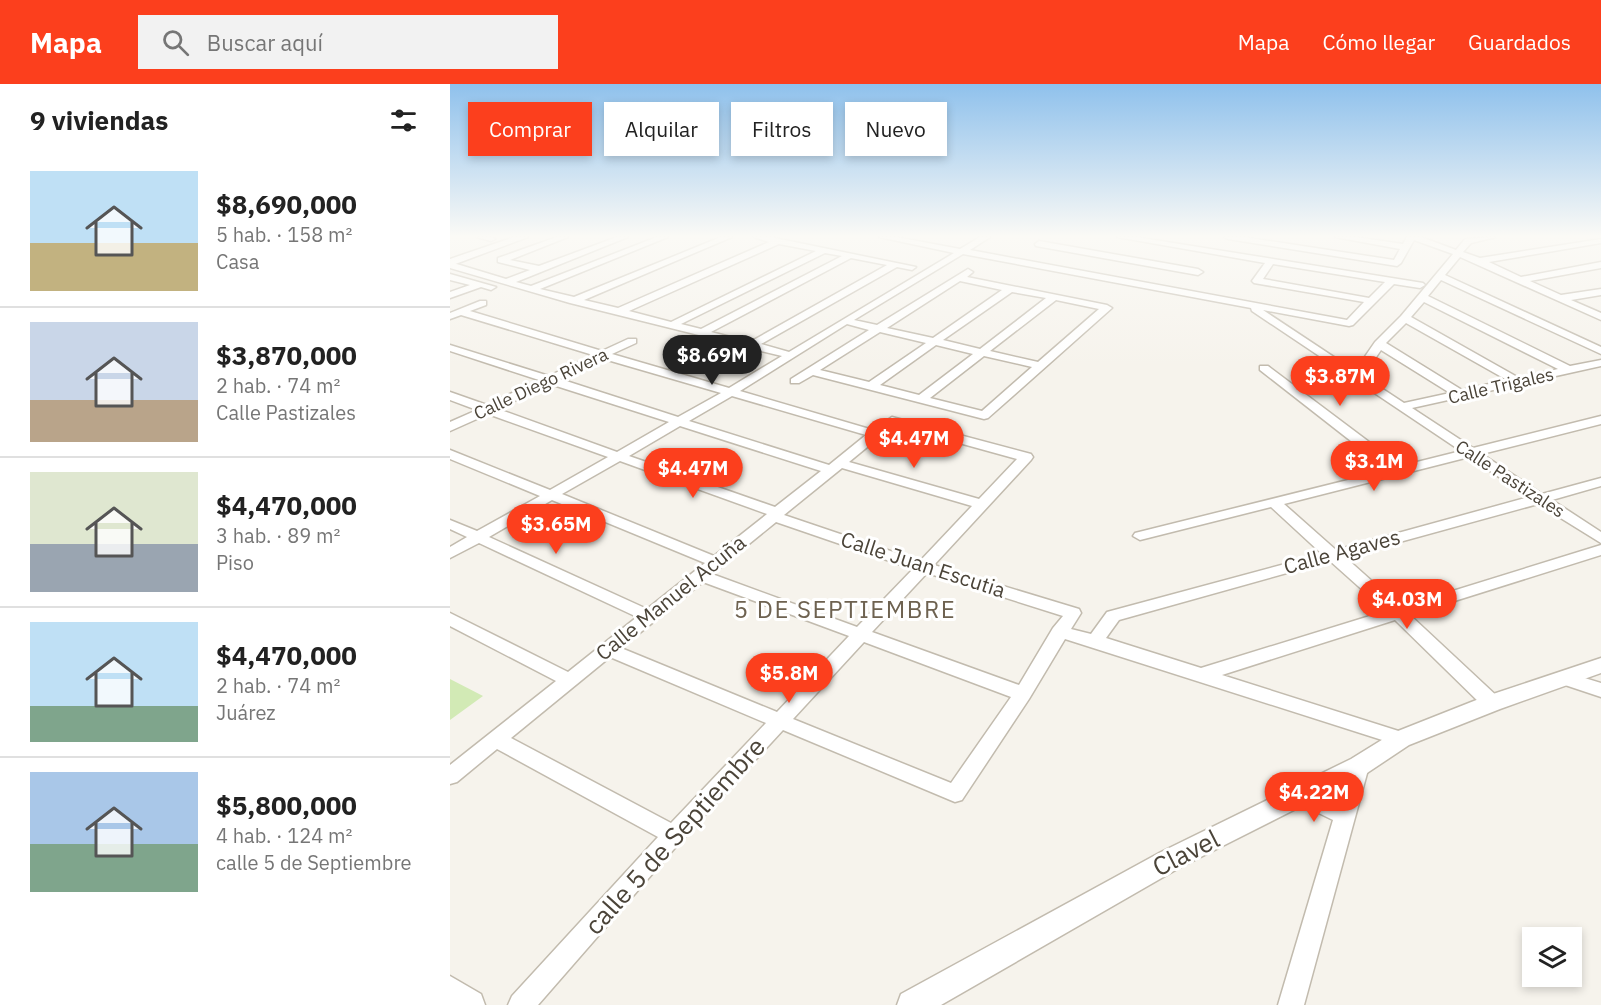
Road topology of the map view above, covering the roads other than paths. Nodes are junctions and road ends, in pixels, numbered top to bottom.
1 (462, 280) edge
2 (490, 280) edge
3 (504, 280) edge
4 (554, 280) edge
5 (624, 280) edge
6 (690, 280) edge
7 (764, 280) edge
8 (802, 280) edge
9 (867, 280) edge
10 (915, 280) edge
11 (956, 280) edge
12 (969, 280) edge
13 (1172, 280) edge
14 (1181, 280) edge
15 (1258, 280) edge
16 (1390, 280) joint
17 (1436, 280) edge
18 (1448, 280) edge
19 (1520, 280) edge
20 (508, 281) joint
21 (1189, 282) junction
22 (479, 284) junction
23 (1420, 285) dead end
24 (1011, 288) junction
25 (531, 289) junction
26 (1601, 292) edge
27 (450, 295) edge
28 (1054, 297) junction
29 (1422, 297) junction
30 (1562, 298) junction
31 (575, 300) junction
32 (1372, 301) junction
33 (483, 303) dead end
34 (562, 305) junction
35 (1250, 306) junction
36 (454, 311) edge
37 (620, 311) junction
38 (1601, 317) edge
39 (1405, 318) junction
40 (849, 319) junction
41 (673, 325) junction
42 (883, 327) junction
43 (661, 330) junction
44 (701, 333) junction
45 (938, 339) junction
46 (632, 341) dead end
47 (1379, 344) junction
48 (450, 348) edge
49 (747, 348) junction
50 (985, 350) junction
51 (1601, 351) edge
52 (603, 355) junction
53 (786, 358) junction
54 (1044, 363) junction
55 (1601, 363) edge
56 (1264, 368) dead end
57 (1569, 370) junction
58 (812, 371) junction
59 (1358, 375) junction
60 (551, 380) junction
61 (795, 381) dead end
62 (1518, 382) junction
63 (871, 386) junction
64 (731, 392) junction
65 (1462, 395) junction
66 (450, 396) edge
67 (921, 399) junction
68 (1401, 407) junction
69 (488, 410) junction
70 (1601, 420) edge
71 (680, 421) junction
72 (450, 428) edge
73 (875, 434) junction
74 (1469, 453) junction
75 (450, 454) edge
76 (619, 456) junction
77 (1026, 457) joint
78 (834, 467) junction
79 (1396, 470) junction
80 (1601, 482) edge
81 (551, 495) junction
82 (1540, 498) junction
83 (1273, 502) junction
84 (981, 504) junction
85 (775, 514) junction
86 (450, 524) edge
87 (1140, 536) dead end
88 (478, 537) junction
89 (1601, 539) edge
90 (1601, 550) edge
91 (450, 553) edge
92 (1332, 554) junction
93 (716, 562) junction
94 (923, 567) junction
95 (700, 575) junction
96 (1399, 614) junction
97 (649, 616) junction
98 (450, 619) edge
99 (1059, 632) junction
100 (860, 634) junction
101 (1095, 641) junction
102 (608, 648) junction
103 (1601, 665) edge
104 (1202, 675) junction
105 (1565, 678) junction
106 (569, 680) junction
107 (1601, 690) edge
108 (1023, 694) junction
109 (1492, 703) junction
110 (780, 721) junction
111 (496, 739) junction
112 (1401, 739) junction
113 (1359, 766) junction
114 (450, 776) edge
115 (1301, 795) junction
116 (1344, 816) junction
117 (673, 836) junction
118 (450, 991) edge
119 (470, 1005) edge
120 (521, 1005) edge
121 (912, 1005) edge
122 (1291, 1005) edge

1 - 22 street
2 - 22 street
3 - 20 street
4 - 25 street
5 - 31 street
6 - 37 street
7 - 41 street
8 - 44 street
9 - 49 street
10 - 40 street
11 - 42 street
12 - 24 street
13 - 21 street, Calle Pastizales
14 - 21 street
15 - 32 street
16 - 23 street
16 - 32 street
17 - 29 street
18 - 51 street
19 - 30 street
20 - 25 street
21 - 35 street, Calle Pastizales
22 - 27 street
22 - 34 street
24 - 28 street
24 - 45 street
25 - 31 street
26 - 30 street
28 - 50 street
28 - 54 street
29 - 39 street
29 - 57 street
30 - 38 street
31 - 34 street
31 - 37 street
32 - 35 street
33 - 36 street
34 - 43 street
35 - 59 street, Calle Pastizales
36 - 52 street
37 - 41 street
39 - 47 street
39 - 62 street
40 - 42 street
40 - 53 street
41 - 43 street
41 - 44 street
42 - 45 street
42 - 58 street
43 - 49 street
44 - 49 street
45 - 50 street
45 - 63 street
46 - 52 street, Calle Diego Rivera
47 - 59 street
47 - 65 street
48 - 60 street
49 - 53 street
50 - 54 street
50 - 67 street
52 - 60 street, Calle Diego Rivera
52 - 64 street
53 - 64 street
54 - 67 street
55 - 57 street, Calle Trigales
56 - 79 street
57 - 62 street, Calle Trigales
58 - 61 street
58 - 63 street
59 - 68 street, Calle Pastizales
60 - 69 street, Calle Diego Rivera
60 - 71 street
62 - 65 street, Calle Trigales
63 - 67 street
64 - 71 street
64 - 73 street
65 - 68 street, Calle Trigales
66 - 69 street, Calle Juan Escutia
68 - 74 street, Calle Pastizales
69 - 72 street, Calle Diego Rivera
69 - 76 street, Calle Juan Escutia
70 - 74 street
71 - 76 street
71 - 78 street
73 - 77 street, Calle Manuel Acuña
73 - 78 street, Calle Manuel Acuña
74 - 79 street
74 - 82 street, Calle Pastizales
75 - 81 street
76 - 81 street
76 - 85 street, Calle Juan Escutia
77 - 84 street, calle 5 de Septiembre
78 - 84 street
78 - 85 street, Calle Manuel Acuña
79 - 83 street
80 - 82 street, Calle Agaves
81 - 88 street
81 - 93 street
82 - 89 street, Calle Pastizales
82 - 92 street, Calle Agaves
83 - 87 street
83 - 92 street
84 - 94 street, calle 5 de Septiembre
85 - 93 street, Calle Manuel Acuña
85 - 94 street, Calle Juan Escutia
86 - 88 street
88 - 91 street
88 - 97 street
90 - 96 street
92 - 96 street
92 - 101 street, Calle Agaves
93 - 95 street, Calle Manuel Acuña
94 - 99 street, Calle Juan Escutia
94 - 100 street, calle 5 de Septiembre
95 - 97 street, Calle Manuel Acuña
95 - 100 street
96 - 104 street
96 - 109 street
97 - 102 street, Calle Manuel Acuña
98 - 106 street
99 - 101 street
99 - 108 street
100 - 108 street
100 - 110 street, calle 5 de Septiembre
101 - 104 street
102 - 106 street, Calle Manuel Acuña
102 - 110 street
103 - 105 street, Clavel
104 - 112 street
105 - 107 street
105 - 109 street, Clavel
106 - 111 street, Calle Manuel Acuña
108 - 110 street
109 - 112 street, Clavel
110 - 117 street, calle 5 de Septiembre
111 - 114 street, Calle Manuel Acuña
111 - 117 street
112 - 113 street, Clavel
113 - 115 street, Clavel
113 - 116 street
115 - 116 street
115 - 121 street, Clavel
116 - 122 street
117 - 120 street, calle 5 de Septiembre
118 - 119 street

